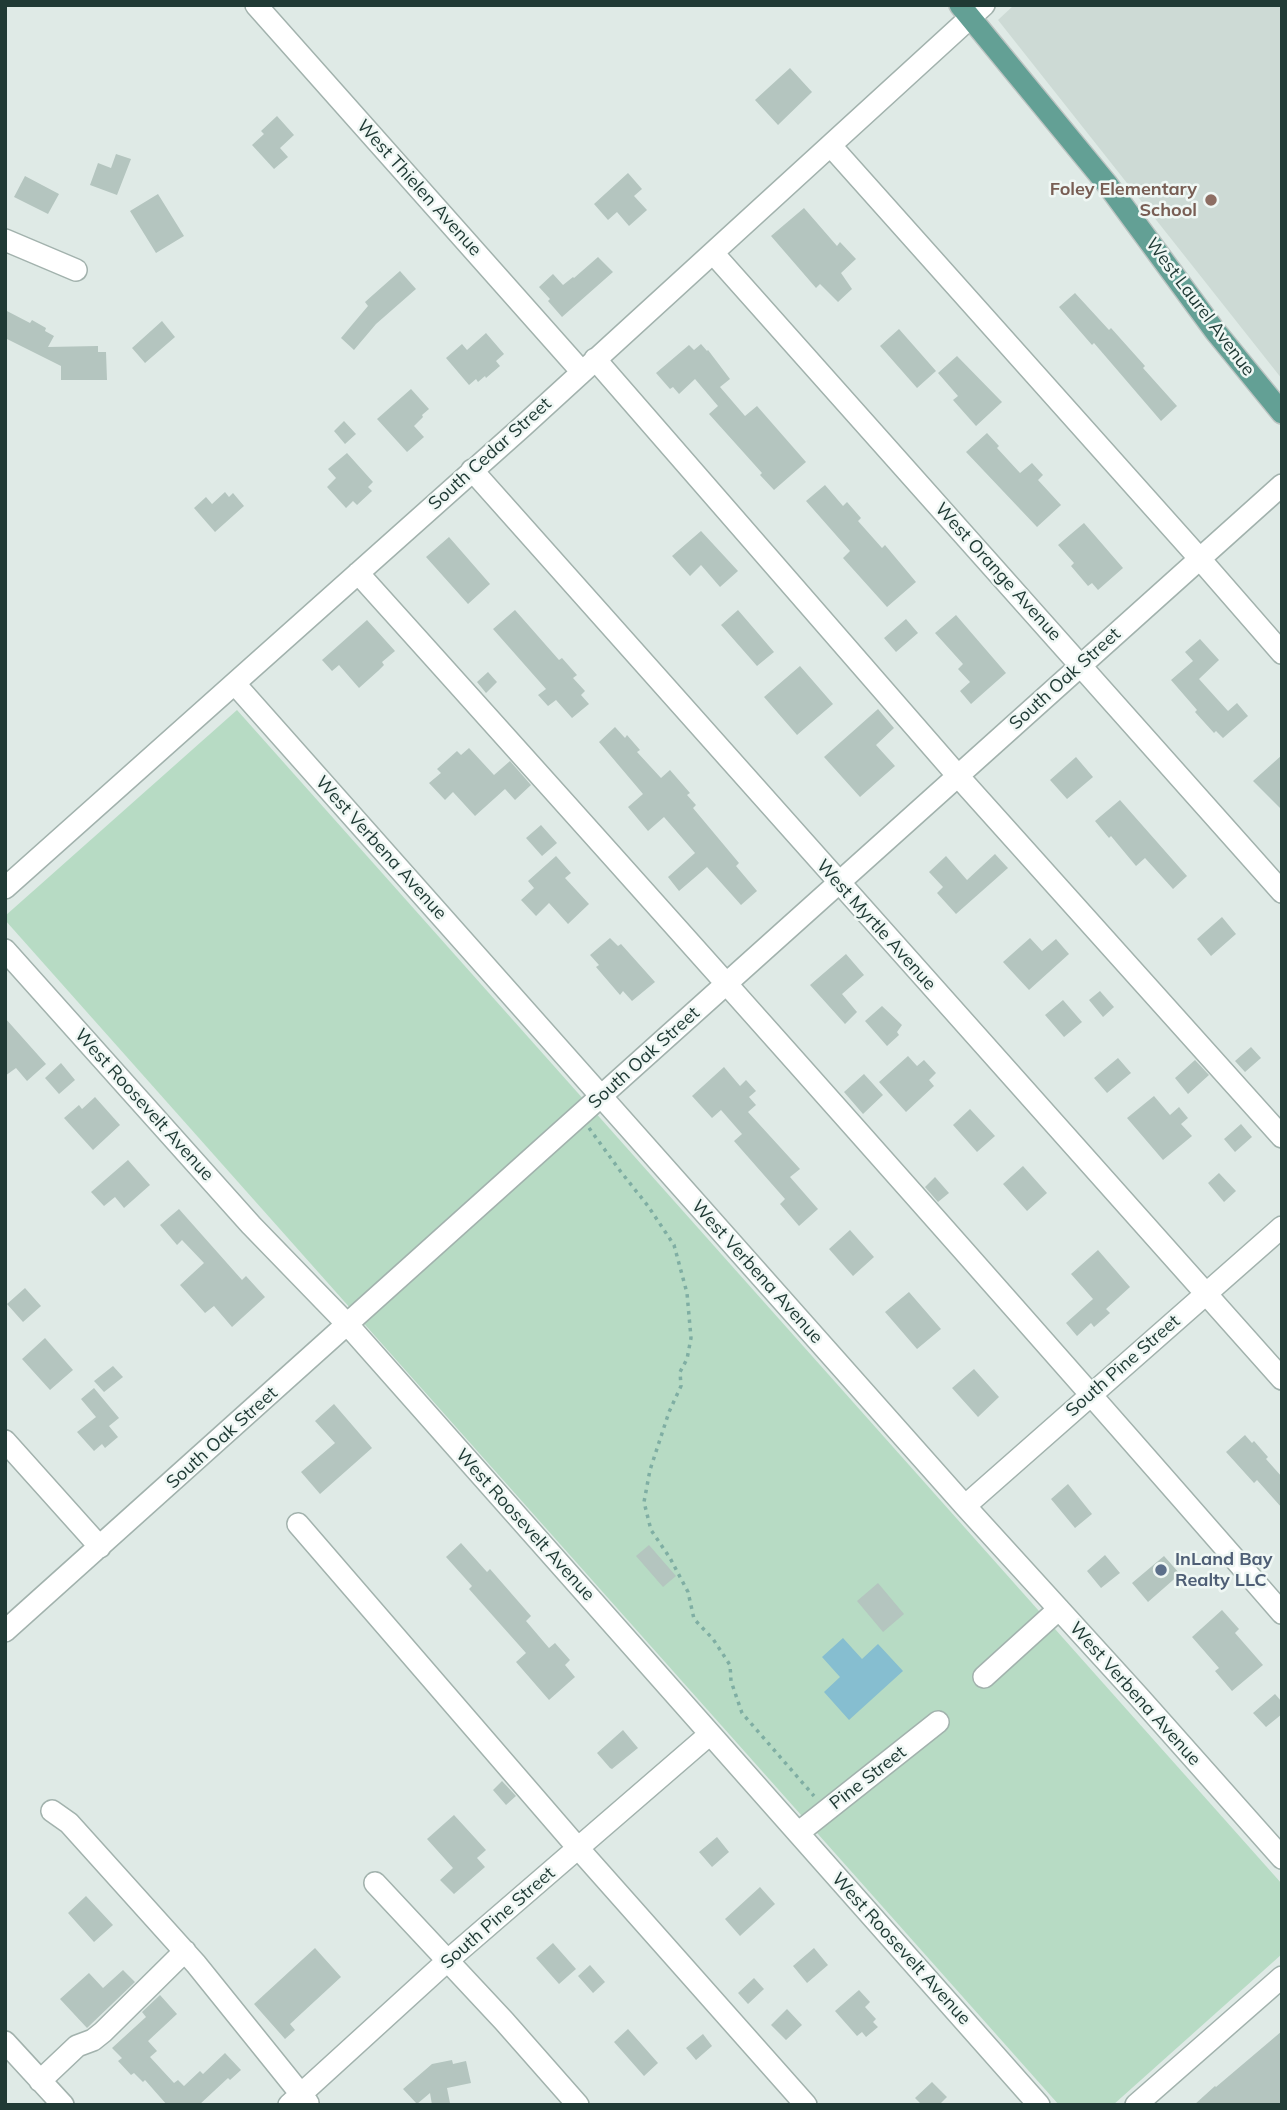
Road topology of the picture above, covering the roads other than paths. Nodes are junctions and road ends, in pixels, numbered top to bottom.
1 (256, 5) edge
2 (972, 9) edge
3 (831, 146) junction
4 (5, 240) edge
5 (713, 253) junction
6 (76, 270) dead end
7 (589, 365) junction
8 (1282, 413) edge
9 (471, 470) junction
10 (1282, 485) edge
11 (1200, 559) junction
12 (358, 573) junction
13 (1282, 653) edge
14 (1081, 665) junction
15 (235, 684) junction
16 (958, 776) junction
17 (839, 883) junction
18 (5, 888) edge
19 (1282, 892) edge
20 (5, 950) edge
21 (728, 983) junction
22 (602, 1096) junction
23 (1282, 1137) edge
24 (1282, 1227) edge
25 (1206, 1294) junction
26 (348, 1325) junction
27 (1282, 1378) edge
28 (1092, 1394) junction
29 (5, 1441) edge
30 (965, 1506) junction
31 (298, 1524) dead end
32 (100, 1547) junction
33 (1059, 1609) junction
34 (1282, 1613) edge
35 (5, 1631) edge
36 (984, 1677) dead end
37 (938, 1722) dead end
38 (710, 1734) junction
39 (52, 1811) dead end
40 (798, 1833) junction
41 (578, 1848) junction
42 (1282, 1858) edge
43 (375, 1883) dead end
44 (185, 1951) junction
45 (446, 1962) junction
46 (1282, 1977) edge
47 (5, 2042) edge
48 (40, 2081) junction
49 (300, 2101) edge
50 (63, 2105) edge
51 (578, 2105) edge
52 (806, 2105) edge
53 (1039, 2105) edge
54 (1136, 2105) edge

1 - 7 street, West Thielen Avenue
2 - 3 street, South Cedar Street
2 - 8 main road, West Laurel Avenue
3 - 5 street, South Cedar Street
3 - 11 street
4 - 6 street
5 - 7 street, South Cedar Street
5 - 14 street, West Orange Avenue
7 - 9 street, South Cedar Street
7 - 16 street, West Thielen Avenue
9 - 12 street, South Cedar Street
9 - 17 street, West Myrtle Avenue
10 - 11 street, South Oak Street
11 - 13 street
11 - 14 street, South Oak Street
12 - 15 street, South Cedar Street
12 - 21 street
14 - 16 street, South Oak Street
14 - 19 street, West Orange Avenue
15 - 18 street, South Cedar Street
15 - 22 street, West Verbena Avenue
16 - 17 street, South Oak Street
16 - 23 street, West Thielen Avenue
17 - 21 street, South Oak Street
17 - 25 street, West Myrtle Avenue
20 - 26 street, West Roosevelt Avenue
21 - 22 street, South Oak Street
21 - 28 street
22 - 26 street, South Oak Street
22 - 30 street, West Verbena Avenue
24 - 25 street, South Pine Street
25 - 27 street, West Myrtle Avenue
25 - 28 street, South Pine Street
26 - 32 street, South Oak Street
26 - 38 street, West Roosevelt Avenue
28 - 30 street, South Pine Street
28 - 34 street
29 - 32 street
30 - 33 street, West Verbena Avenue
31 - 41 street
32 - 35 street, South Oak Street
33 - 36 street
33 - 42 street, West Verbena Avenue
37 - 40 street, Pine Street
38 - 40 street, West Roosevelt Avenue
38 - 41 street, South Pine Street
39 - 44 street
40 - 53 street, West Roosevelt Avenue
41 - 45 street, South Pine Street
41 - 52 street
43 - 45 street
44 - 48 street
44 - 49 street
45 - 49 street, South Pine Street
45 - 51 street
46 - 54 street
47 - 48 street
48 - 50 street

